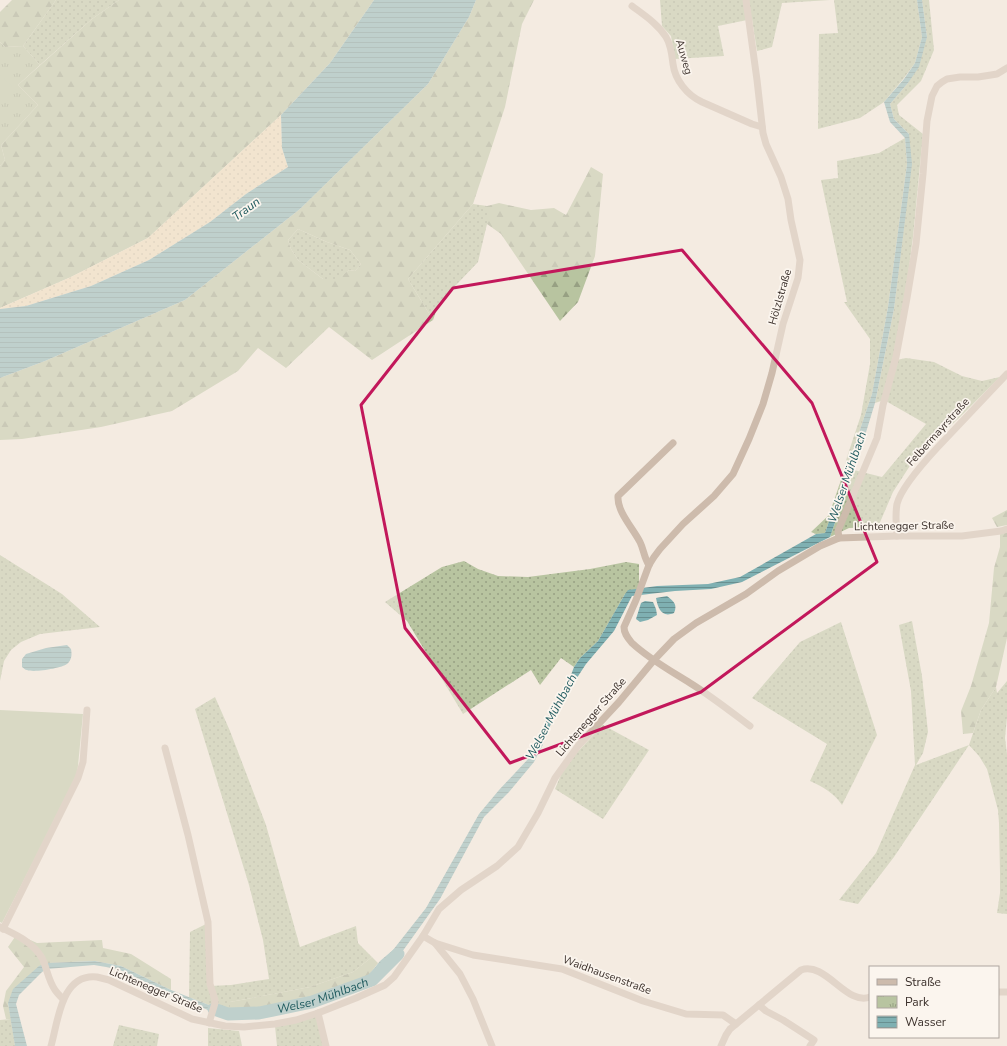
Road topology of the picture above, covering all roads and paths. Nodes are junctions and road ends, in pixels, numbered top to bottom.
1 (746, 0) edge
2 (632, 6) dead end
3 (1007, 68) edge
4 (762, 127) junction
5 (1007, 374) edge
6 (673, 443) dead end
7 (1007, 529) edge
8 (897, 536) junction
9 (839, 538) junction
10 (649, 565) junction
11 (654, 660) junction
12 (87, 710) dead end
13 (750, 726) dead end
14 (165, 748) dead end
15 (2, 928) edge
16 (423, 936) junction
17 (435, 942) junction
18 (869, 997) edge
19 (63, 999) junction
20 (759, 1006) junction
21 (318, 1013) junction
22 (209, 1023) junction
23 (736, 1024) junction
24 (51, 1046) edge
25 (326, 1046) edge
26 (492, 1046) edge
27 (721, 1046) edge
28 (810, 1046) edge

1 - 4 street, Hölzlstraße
2 - 4 street, Auweg
3 - 9 street
4 - 10 street, Hölzlstraße
5 - 8 street, Felbermayrstraße
6 - 10 street
7 - 8 street, Lichtenegger Straße
8 - 9 street, Lichtenegger Straße
9 - 11 street, Lichtenegger Straße
10 - 11 street, Hölzlstraße
11 - 13 street
11 - 16 street, Lichtenegger Straße
12 - 15 street
14 - 22 street
15 - 19 street
16 - 17 street, Waidhausenstraße
16 - 21 street, Lichtenegger Straße
17 - 23 street, Waidhausenstraße
17 - 26 street
18 - 20 street
19 - 22 street, Lichtenegger Straße
19 - 24 street, Lichtenegger Straße
20 - 23 street
20 - 28 street
21 - 22 street, Lichtenegger Straße
21 - 25 street
23 - 27 street

